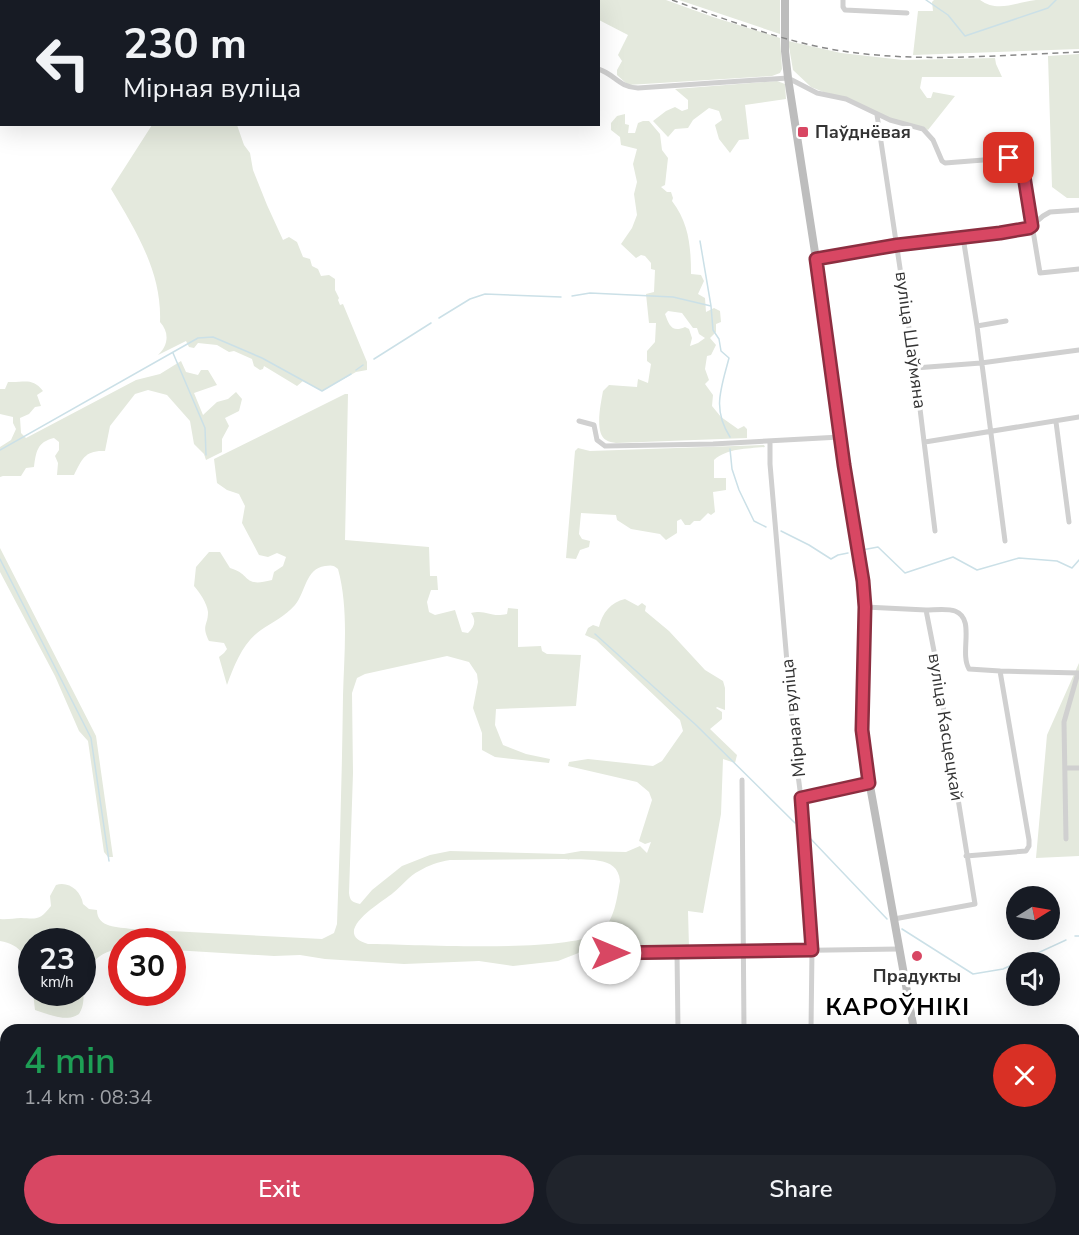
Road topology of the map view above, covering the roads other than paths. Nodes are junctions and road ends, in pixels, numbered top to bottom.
1 (785, 0) edge
2 (843, 0) edge
3 (908, 13) dead end
4 (600, 70) edge
5 (788, 78) junction
6 (877, 115) junction
7 (1079, 210) edge
8 (1032, 226) junction
9 (963, 237) junction
10 (897, 245) junction
11 (816, 259) junction
12 (1079, 269) edge
13 (1006, 321) dead end
14 (977, 326) junction
15 (1079, 350) edge
16 (981, 363) junction
17 (915, 368) junction
18 (1079, 417) edge
19 (579, 421) dead end
20 (1056, 422) junction
21 (990, 431) junction
22 (840, 436) junction
23 (770, 441) junction
24 (925, 442) junction
25 (1069, 522) dead end
26 (935, 531) dead end
27 (1005, 541) dead end
28 (865, 607) junction
29 (926, 610) junction
30 (1000, 671) junction
31 (1079, 673) edge
32 (1066, 768) junction
33 (1079, 768) edge
34 (742, 780) dead end
35 (869, 783) junction
36 (801, 798) junction
37 (1066, 839) dead end
38 (966, 856) junction
39 (894, 919) junction
40 (899, 948) junction
41 (812, 950) junction
42 (742, 952) junction
43 (610, 953) dead end
44 (677, 953) junction
45 (678, 1024) edge
46 (744, 1024) edge
47 (811, 1024) edge
48 (913, 1024) edge

1 - 5 street
2 - 3 street
4 - 5 street
5 - 6 street
5 - 11 street
6 - 8 street
6 - 10 street, вуліца Шаўмяна
7 - 8 street
8 - 9 street
8 - 12 street
9 - 10 street
9 - 14 street
10 - 11 street
10 - 17 street, вуліца Шаўмяна
11 - 22 street
13 - 14 street
14 - 16 street
15 - 16 street
16 - 17 street
16 - 21 street
17 - 24 street, вуліца Шаўмяна
18 - 20 street
19 - 23 street
20 - 21 street
20 - 25 street
21 - 24 street
21 - 27 street
22 - 23 street
22 - 28 street
23 - 36 street, Мірная вуліца
24 - 26 street, вуліца Шаўмяна
28 - 29 street
28 - 35 street
29 - 30 street
29 - 38 street, вуліца Касцецкай
30 - 31 street
30 - 38 street
31 - 32 street
32 - 33 street
32 - 37 street
34 - 42 street
35 - 36 street
35 - 39 street
36 - 41 street, Мірная вуліца
38 - 39 street, вуліца Касцецкай
39 - 40 street
40 - 41 street
40 - 48 street
41 - 42 street
41 - 47 street, Мірная вуліца
42 - 44 street
42 - 46 street
43 - 44 street
44 - 45 street

